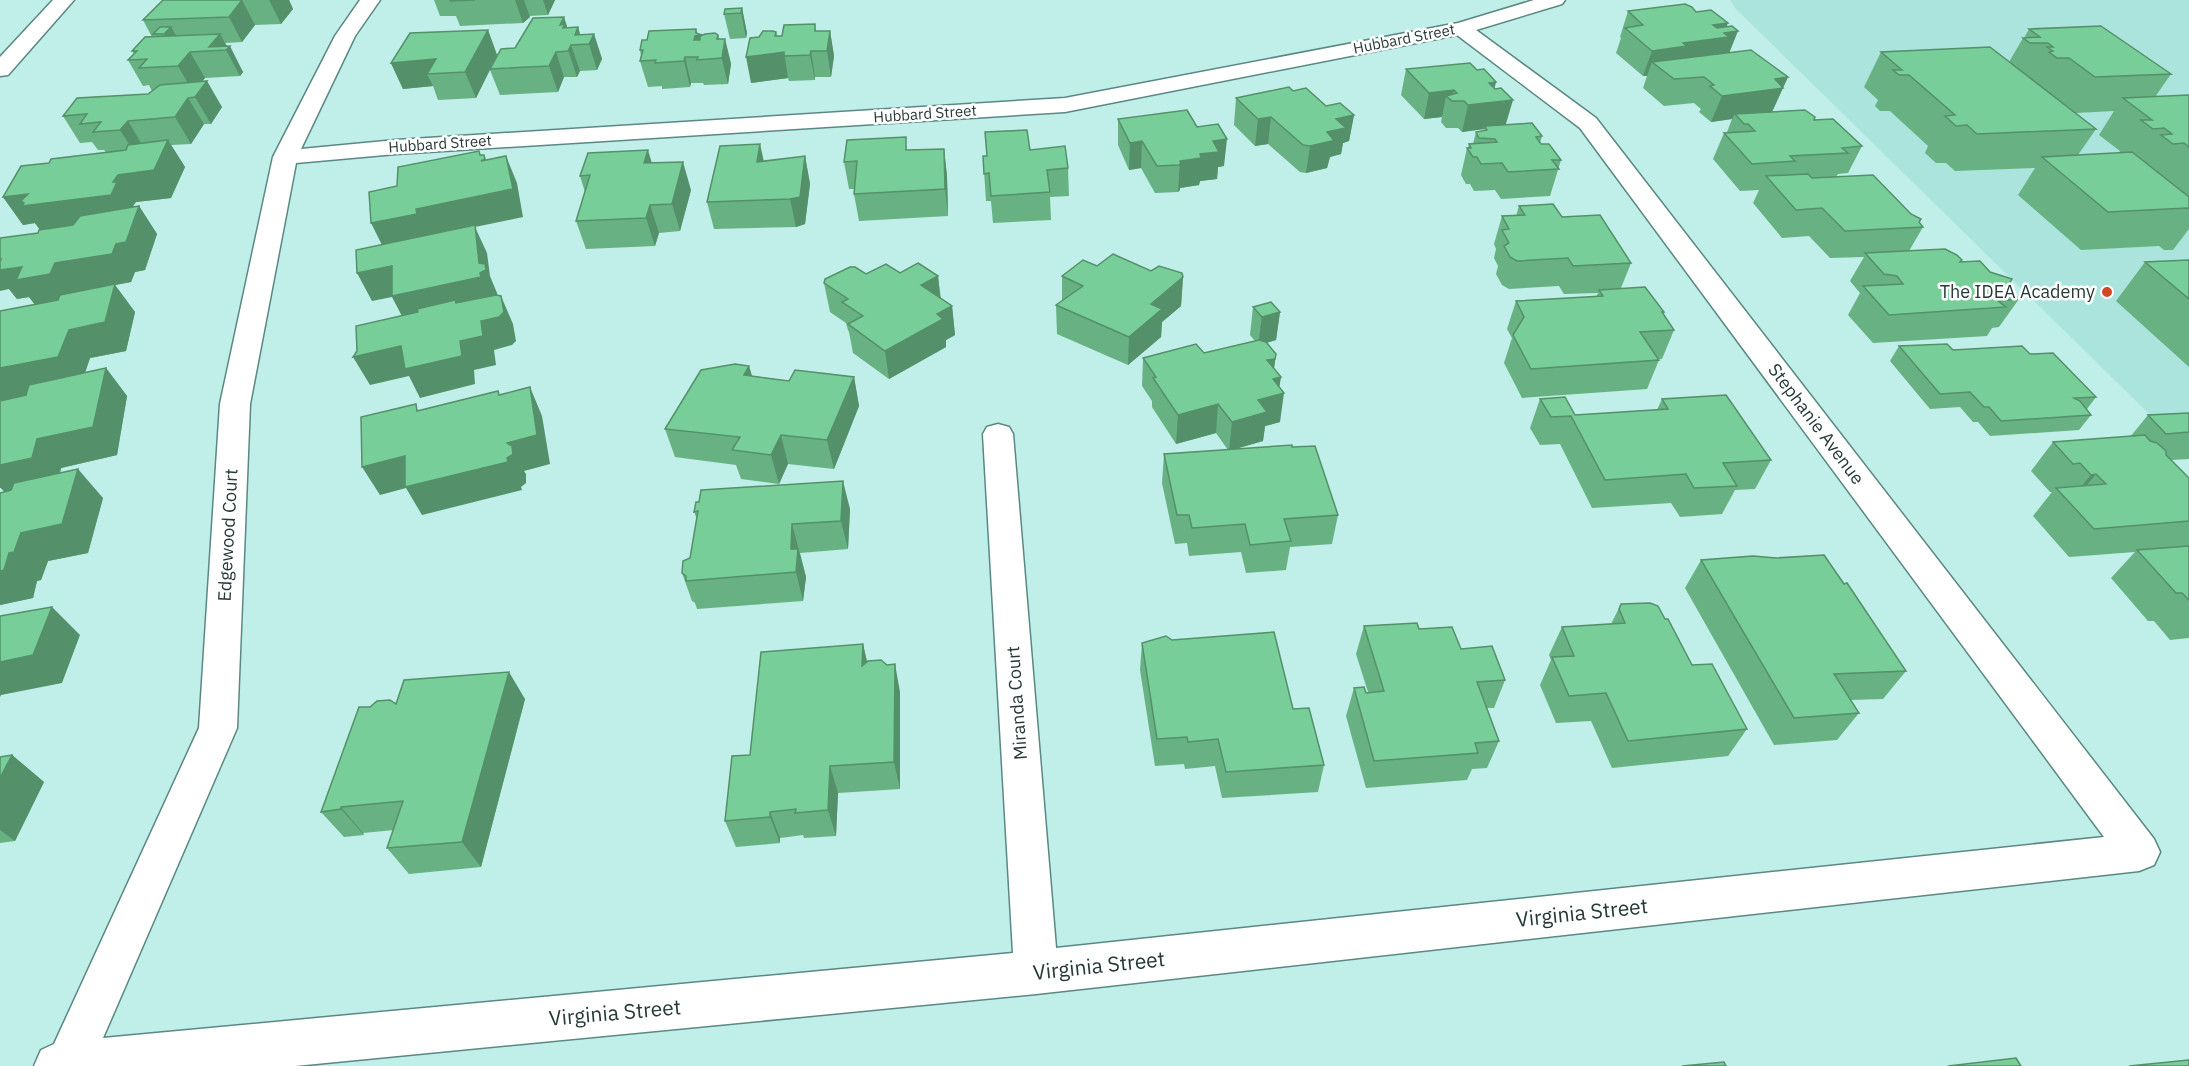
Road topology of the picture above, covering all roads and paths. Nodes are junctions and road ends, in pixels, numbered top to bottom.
1 (64, 0) edge
2 (370, 0) edge
3 (1555, 0) edge
4 (1461, 28) junction
5 (0, 70) edge
6 (285, 157) junction
7 (998, 434) dead end
8 (2139, 852) joint
9 (1036, 972) junction
10 (63, 1065) edge

1 - 5 street
2 - 6 street, Edgewood Court
3 - 4 street, Hubbard Street
4 - 6 street, Hubbard Street
4 - 8 street, Stephanie Avenue
6 - 10 street, Edgewood Court
7 - 9 street, Miranda Court
8 - 9 street, Virginia Street
9 - 10 street, Virginia Street

